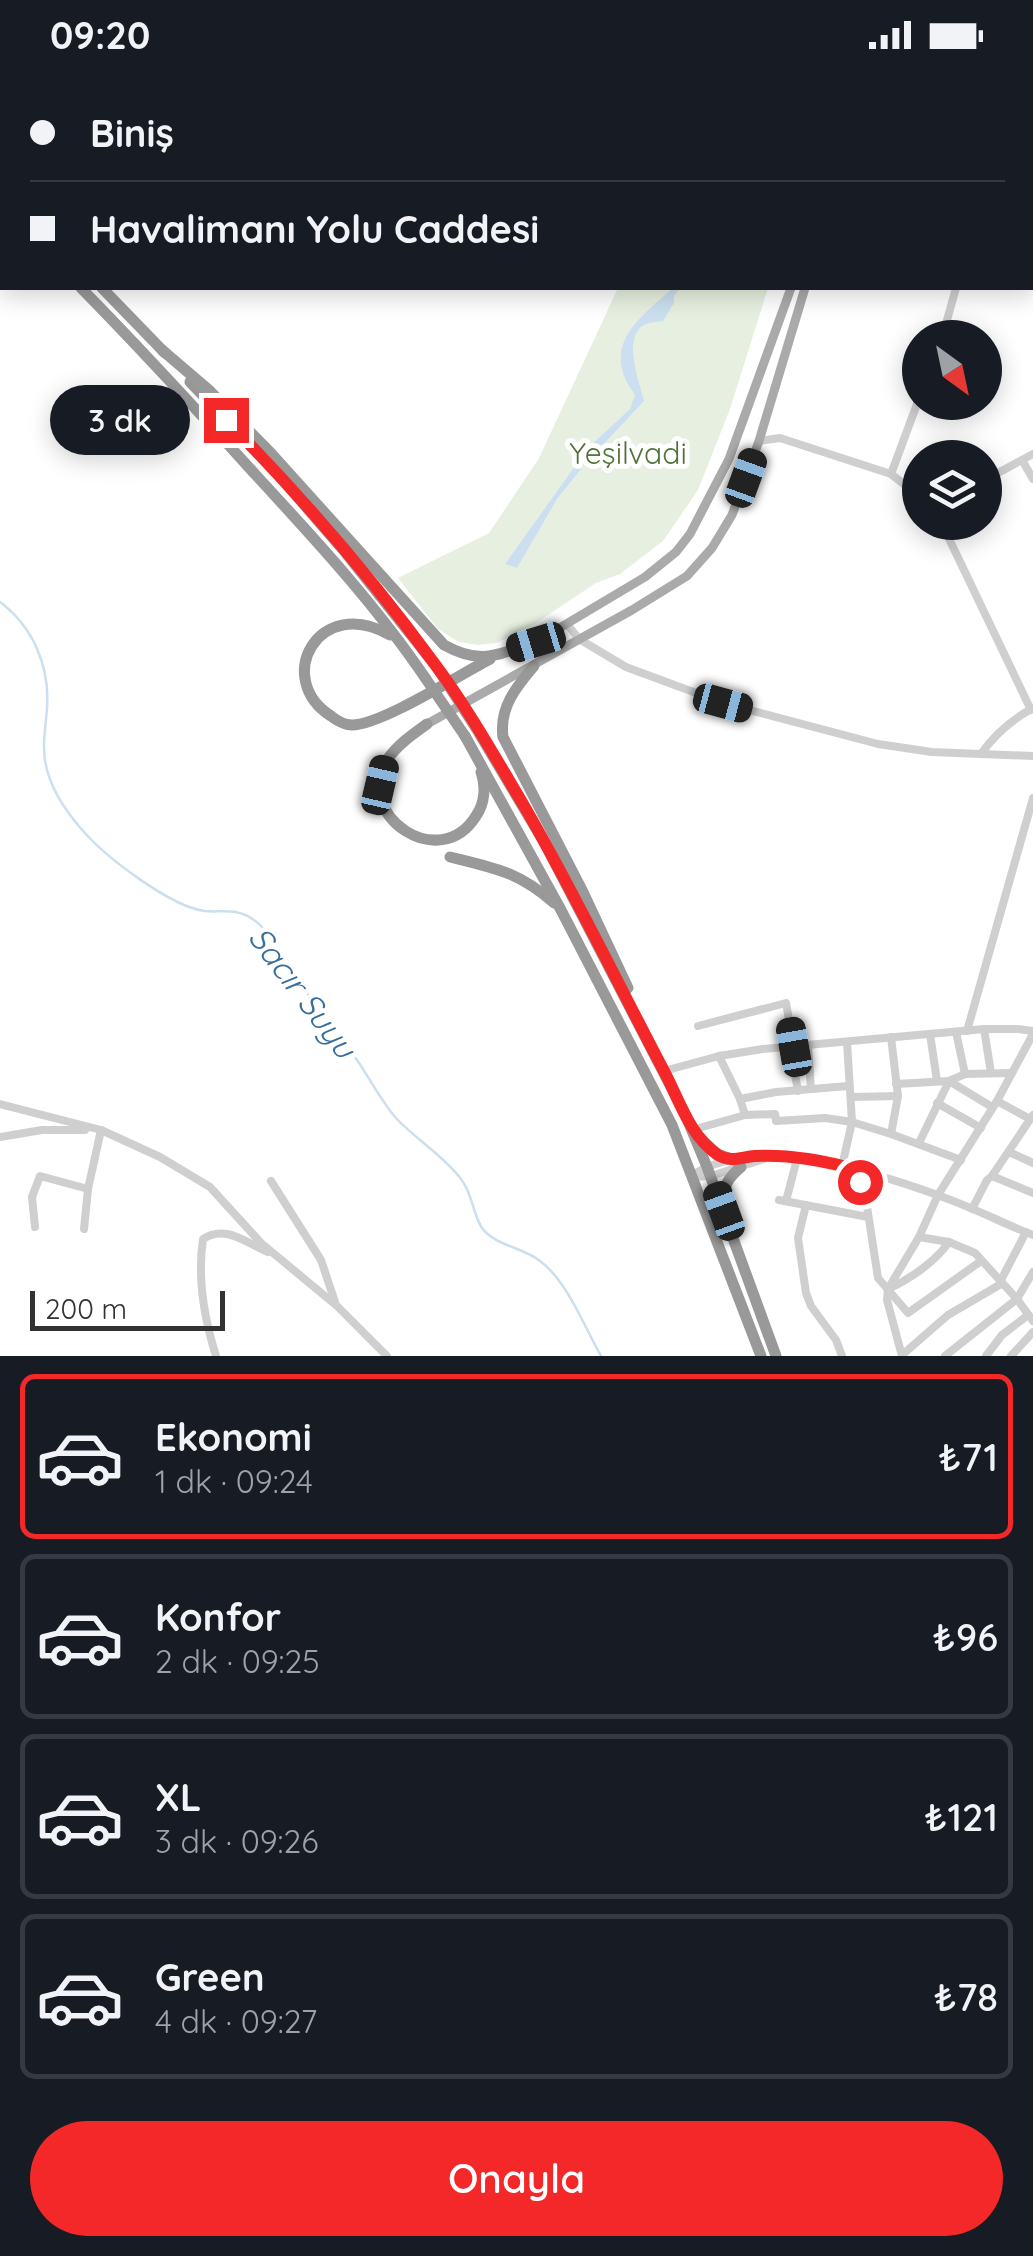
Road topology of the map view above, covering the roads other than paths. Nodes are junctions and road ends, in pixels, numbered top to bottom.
1 (83, 290) edge
2 (104, 290) edge
3 (790, 290) edge
4 (804, 290) edge
5 (955, 290) edge
6 (947, 320) edge
7 (162, 350) junction
8 (911, 420) edge
9 (759, 441) junction
10 (1033, 454) edge
11 (1022, 460) junction
12 (1002, 471) edge
13 (891, 474) junction
14 (1033, 479) edge
15 (902, 483) edge
16 (951, 540) edge
17 (567, 624) junction
18 (579, 639) junction
19 (399, 640) junction
20 (536, 642) joint
21 (494, 656) junction
22 (534, 666) junction
23 (1032, 709) edge
24 (427, 724) joint
25 (981, 754) junction
26 (1033, 756) edge
27 (477, 758) junction
28 (1033, 798) edge
29 (450, 857) dead end
30 (561, 910) junction
31 (698, 1026) dead end
32 (984, 1029) junction
33 (961, 1032) junction
34 (1033, 1033) edge
35 (643, 1034) junction
36 (930, 1034) junction
37 (891, 1038) junction
38 (847, 1042) junction
39 (808, 1046) junction
40 (792, 1047) junction
41 (719, 1056) junction
42 (664, 1071) junction
43 (1011, 1072) junction
44 (965, 1074) junction
45 (990, 1074) junction
46 (937, 1081) junction
47 (949, 1081) junction
48 (896, 1084) junction
49 (848, 1086) junction
50 (811, 1089) junction
51 (798, 1092) junction
52 (898, 1096) junction
53 (851, 1097) junction
54 (740, 1099) junction
55 (937, 1103) junction
56 (0, 1104) edge
57 (995, 1104) junction
58 (744, 1115) junction
59 (1031, 1117) edge
60 (852, 1122) junction
61 (980, 1128) junction
62 (98, 1130) junction
63 (692, 1130) junction
64 (1022, 1130) junction
65 (891, 1134) junction
66 (1033, 1135) edge
67 (0, 1138) edge
68 (919, 1143) junction
69 (1009, 1152) junction
70 (797, 1159) junction
71 (961, 1160) junction
72 (737, 1163) junction
73 (1033, 1163) edge
74 (842, 1166) junction
75 (709, 1171) junction
76 (860, 1171) junction
77 (693, 1176) junction
78 (992, 1176) junction
79 (271, 1181) dead end
80 (88, 1188) junction
81 (1033, 1193) edge
82 (938, 1194) junction
83 (806, 1206) junction
84 (972, 1209) junction
85 (724, 1211) junction
86 (868, 1217) junction
87 (35, 1227) dead end
88 (84, 1229) dead end
89 (1030, 1234) edge
90 (919, 1237) junction
91 (949, 1242) junction
92 (274, 1254) junction
93 (982, 1261) junction
94 (1033, 1272) edge
95 (1000, 1283) junction
96 (888, 1290) junction
97 (1017, 1299) junction
98 (337, 1306) junction
99 (1030, 1318) edge
100 (1033, 1332) edge
101 (970, 1338) junction
102 (215, 1355) edge
103 (988, 1355) edge
104 (386, 1356) edge
105 (761, 1356) edge
106 (776, 1356) edge
107 (842, 1356) edge
108 (902, 1356) edge
109 (946, 1356) edge
110 (1011, 1356) edge

1 - 19 highway
2 - 7 highway
3 - 17 main road
4 - 9 main road
5 - 6 street
7 - 21 highway
7 - 35 highway, bridge
8 - 13 street
9 - 13 street
9 - 18 main road
10 - 11 street
11 - 12 street
11 - 14 street
13 - 15 street
16 - 23 street
17 - 18 street
17 - 20 main road
18 - 22 main road
18 - 25 street
19 - 21 highway
19 - 27 highway, bridge
20 - 21 highway
22 - 24 main road
22 - 35 highway
23 - 25 street
24 - 27 highway
25 - 26 street
27 - 30 highway
28 - 33 street
29 - 30 highway
30 - 77 highway
31 - 40 street
32 - 33 street
32 - 34 street
32 - 45 street
33 - 36 street
33 - 44 street
34 - 43 street
35 - 42 highway
36 - 37 street
36 - 46 street
37 - 38 street
37 - 48 street
38 - 39 street
38 - 49 street
39 - 40 street
39 - 50 street
40 - 41 street
40 - 51 street
41 - 42 street
41 - 54 street
42 - 63 highway
43 - 45 street
43 - 57 street
44 - 45 street
44 - 47 street
46 - 47 street
46 - 48 street
47 - 55 street
47 - 57 street
48 - 52 street
49 - 50 street
49 - 53 street
50 - 51 street
51 - 54 street
52 - 53 street
52 - 65 street
53 - 60 street
54 - 58 street
55 - 61 street
55 - 68 street
56 - 62 street
57 - 59 street
57 - 61 street
58 - 60 street
58 - 63 street
59 - 64 street
60 - 65 street
60 - 74 street
61 - 71 street
62 - 67 street
62 - 80 street
62 - 92 street
63 - 72 highway
63 - 75 highway
64 - 66 street
64 - 69 street
65 - 68 street
68 - 71 street
69 - 73 street
69 - 78 street
70 - 72 street
70 - 74 street
70 - 83 street
71 - 82 street
72 - 75 street
72 - 85 highway
74 - 76 street
75 - 77 street
75 - 85 highway
76 - 82 street
76 - 86 street
77 - 105 highway
78 - 81 street
78 - 84 street
79 - 98 street
80 - 87 street
80 - 88 street
82 - 84 street
82 - 90 street
83 - 86 street
83 - 107 street
84 - 89 street
85 - 106 highway
86 - 96 street
89 - 95 street
90 - 91 street
90 - 96 street
91 - 93 street
91 - 96 street
92 - 98 street
92 - 102 street
93 - 95 street
93 - 96 street
94 - 97 street
95 - 97 street
95 - 108 street
96 - 108 street
97 - 99 street
97 - 101 street
98 - 104 street
99 - 103 street
100 - 110 street
101 - 103 street
101 - 109 street

